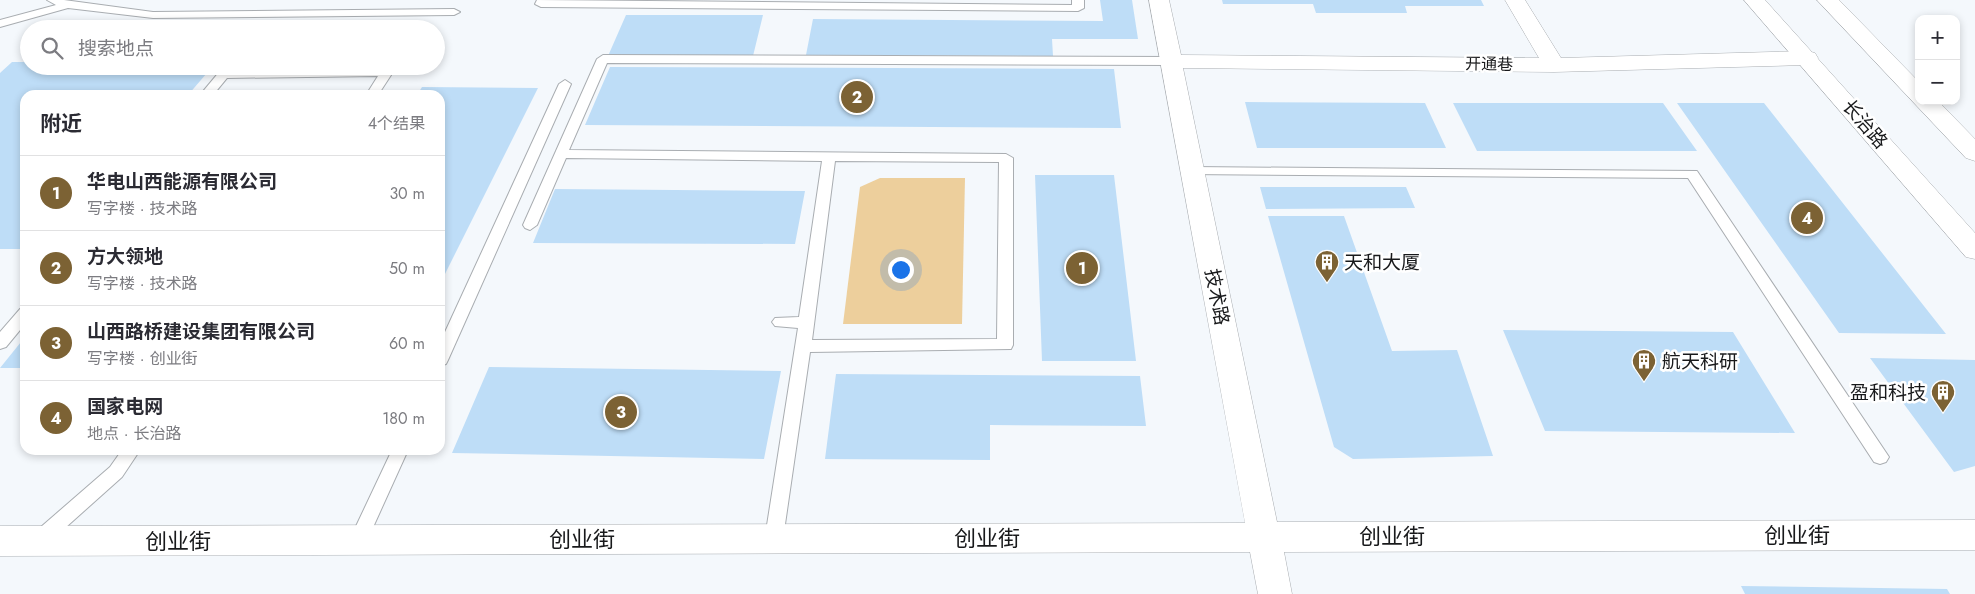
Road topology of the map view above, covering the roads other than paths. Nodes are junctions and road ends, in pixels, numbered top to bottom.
1 (53, 0) edge
2 (543, 0) edge
3 (1078, 0) edge
4 (1159, 0) edge
5 (1515, 0) edge
6 (1754, 0) edge
7 (1827, 0) edge
8 (68, 5) junction
9 (454, 12) dead end
10 (0, 24) edge
11 (1807, 58) junction
12 (1171, 61) junction
13 (1554, 65) junction
14 (223, 75) edge
15 (385, 75) edge
16 (565, 84) dead end
17 (210, 90) edge
18 (375, 90) edge
19 (1915, 91) edge
20 (1929, 105) edge
21 (1975, 153) edge
22 (561, 154) junction
23 (829, 156) junction
24 (1192, 171) junction
25 (530, 224) dead end
26 (1975, 250) edge
27 (20, 319) edge
28 (780, 322) dead end
29 (806, 323) junction
30 (0, 343) edge
31 (803, 346) junction
32 (445, 349) edge
33 (128, 455) edge
34 (398, 455) edge
35 (1880, 457) dead end
36 (1975, 535) edge
37 (1264, 537) junction
38 (774, 538) junction
39 (359, 540) junction
40 (0, 541) edge
41 (37, 541) junction
42 (1275, 594) edge

1 - 8 lane
2 - 3 lane
4 - 12 street, 技术路
5 - 13 street
6 - 11 street, 长治路
7 - 19 street
8 - 9 lane
8 - 10 lane
11 - 13 street, 开通巷
11 - 26 street, 长治路
12 - 13 street, 开通巷
12 - 22 lane
12 - 24 street, 技术路
14 - 17 lane
15 - 18 lane
16 - 32 lane
20 - 21 street
22 - 23 lane
22 - 25 lane
23 - 29 lane
23 - 31 lane
24 - 35 lane
24 - 37 street, 技术路
27 - 30 lane
28 - 29 lane
29 - 31 lane
31 - 38 lane
33 - 41 lane
34 - 39 lane
36 - 37 street, 创业街
37 - 38 street, 创业街
37 - 42 street, 技术路
38 - 39 street, 创业街
39 - 41 street, 创业街
40 - 41 street, 创业街

